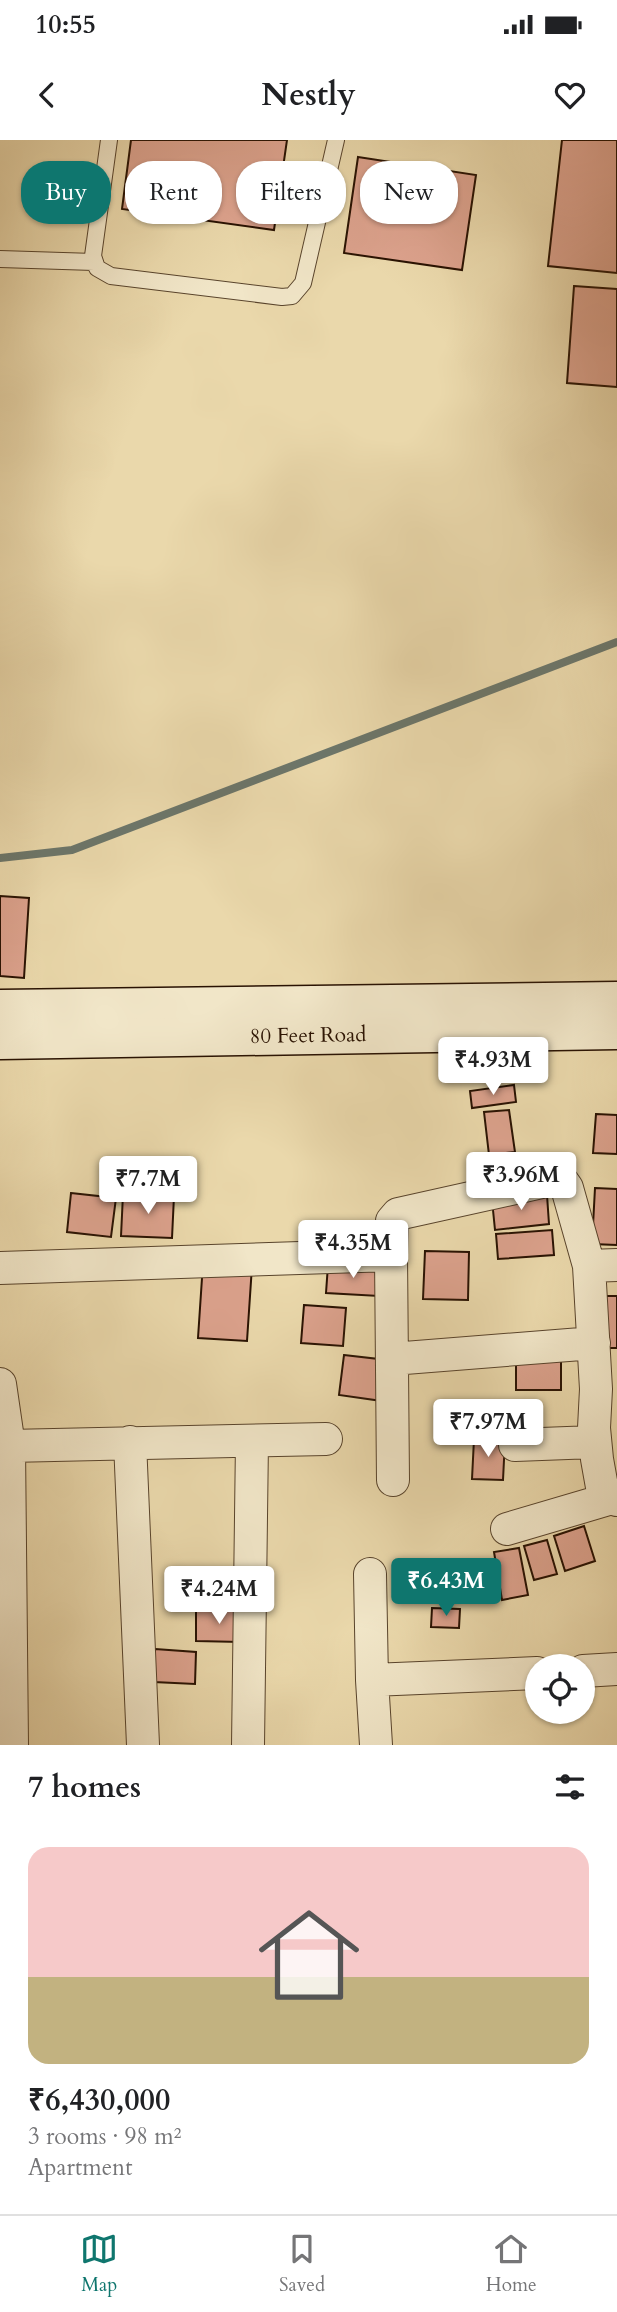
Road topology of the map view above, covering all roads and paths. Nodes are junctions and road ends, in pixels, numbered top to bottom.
1 (109, 140) edge
2 (336, 140) edge
3 (0, 259) edge
4 (93, 262) junction
5 (617, 1001) edge
6 (0, 1009) edge
7 (617, 1030) edge
8 (0, 1040) edge
9 (391, 1255) junction
10 (603, 1266) edge
11 (0, 1268) edge
12 (593, 1343) junction
13 (392, 1359) junction
14 (0, 1384) edge
15 (607, 1389) edge
16 (326, 1439) dead end
17 (252, 1441) junction
18 (130, 1442) junction
19 (594, 1442) junction
20 (516, 1445) dead end
21 (9, 1446) junction
22 (393, 1480) dead end
23 (614, 1499) edge
24 (507, 1528) dead end
25 (370, 1574) dead end
26 (617, 1669) edge
27 (595, 1670) edge
28 (525, 1674) edge
29 (372, 1680) junction
30 (12, 1745) edge
31 (143, 1745) edge
32 (248, 1745) edge
33 (376, 1745) edge

1 - 4 lane
2 - 4 lane
3 - 4 lane
5 - 6 main road, 80 Feet Road
7 - 8 main road, 80 Feet Road
9 - 10 street
9 - 11 street
9 - 13 street
10 - 12 street
12 - 13 street
12 - 15 street
13 - 22 street
14 - 21 street
15 - 19 street
16 - 17 street
17 - 18 street
17 - 32 street
18 - 21 street
18 - 31 street
19 - 20 street
19 - 23 street
21 - 30 street
23 - 24 street
25 - 29 street
26 - 27 street
28 - 29 street
29 - 33 street

